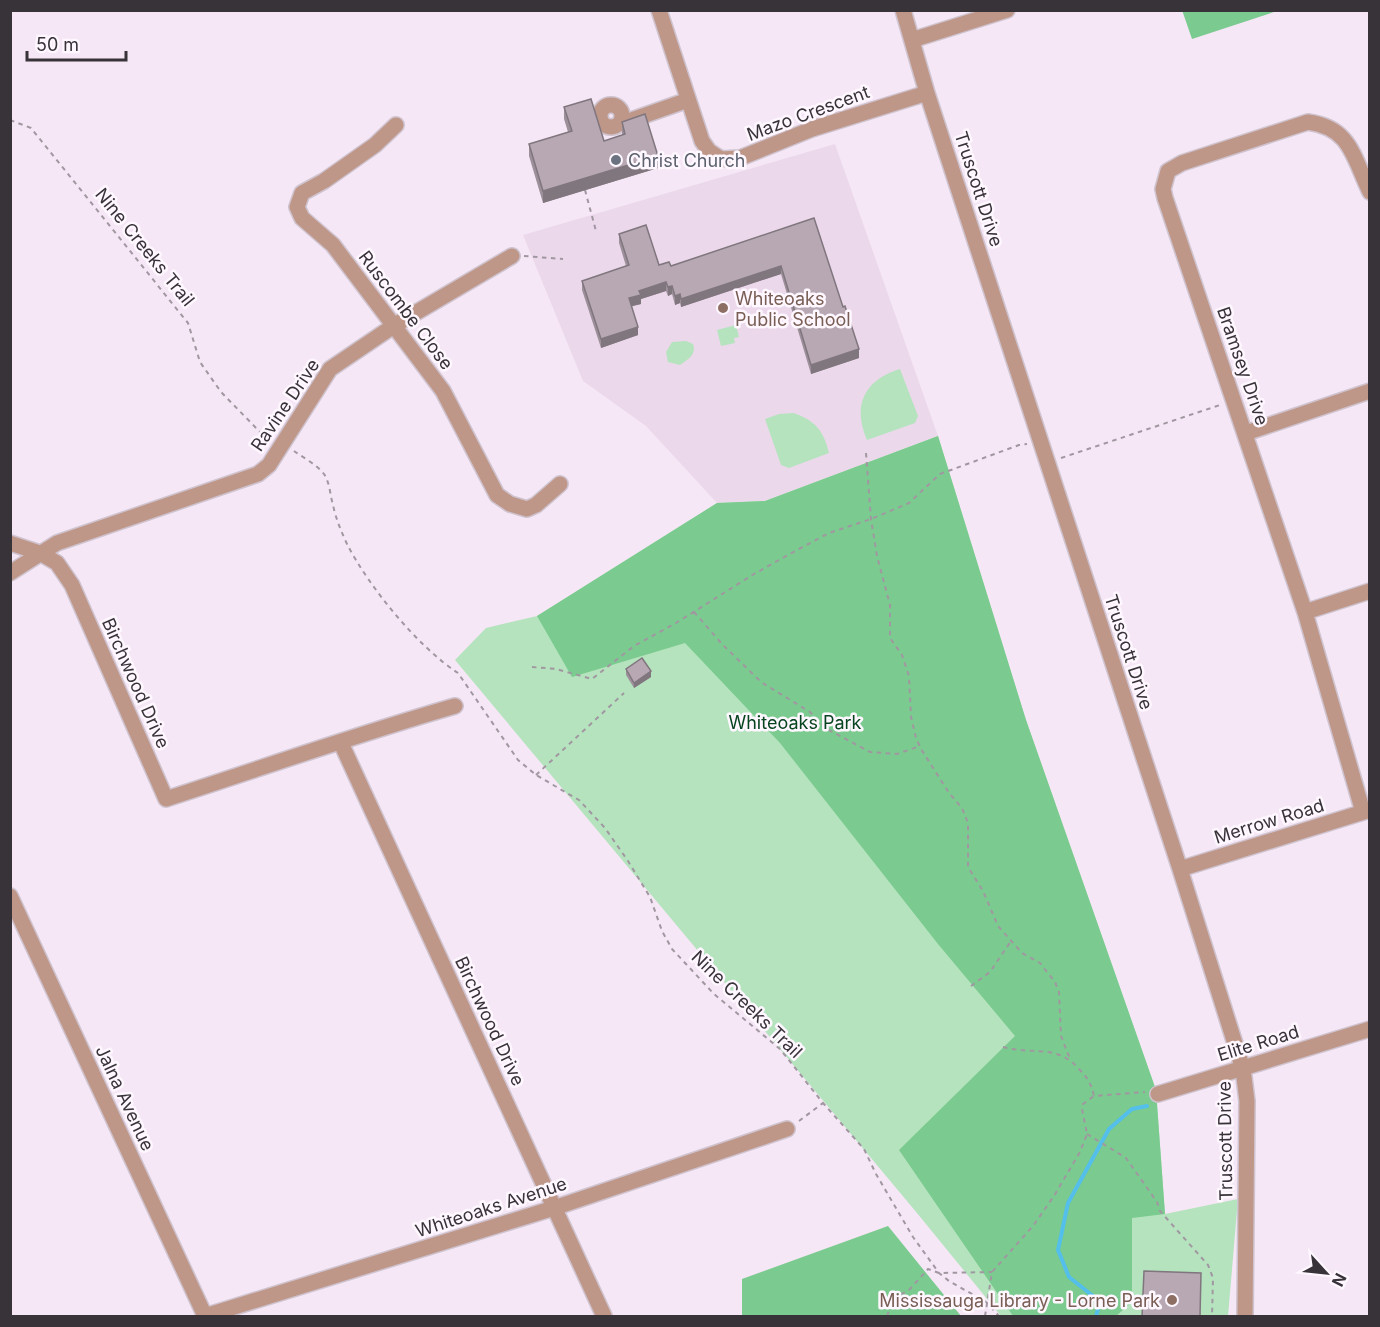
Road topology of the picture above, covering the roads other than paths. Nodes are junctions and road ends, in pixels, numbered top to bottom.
1 (658, 10) edge
2 (903, 10) edge
3 (1007, 10) edge
4 (912, 40) junction
5 (927, 93) junction
6 (688, 100) junction
7 (620, 124) edge
8 (396, 125) dead end
9 (1370, 192) edge
10 (512, 256) road end
11 (395, 325) junction
12 (1370, 391) edge
13 (1246, 433) junction
14 (560, 484) dead end
15 (10, 543) edge
16 (40, 553) junction
17 (10, 573) edge
18 (1370, 591) edge
19 (1305, 612) junction
20 (455, 706) dead end
21 (341, 743) junction
22 (1366, 811) edge
23 (1180, 869) junction
24 (10, 896) edge
25 (1370, 1029) edge
26 (1243, 1069) junction
27 (1158, 1094) road end
28 (787, 1130) road end
29 (554, 1208) junction
30 (205, 1317) edge
31 (604, 1317) edge
32 (1245, 1317) edge

1 - 6 street, Mazo Crescent
2 - 4 street, Truscott Drive
3 - 4 street
4 - 5 street, Truscott Drive
5 - 6 street, Mazo Crescent
5 - 23 street, Truscott Drive
6 - 7 street
8 - 11 street, Ruscombe Close
9 - 13 street, Bramsey Drive
10 - 11 street, Ravine Drive
11 - 14 street, Ruscombe Close
11 - 16 street, Ravine Drive
12 - 13 street
13 - 19 street, Bramsey Drive
15 - 16 street, Birchwood Drive
16 - 17 street, Ravine Drive
16 - 21 street, Birchwood Drive
18 - 19 street
19 - 22 street, Bramsey Drive
20 - 21 street, Birchwood Drive
21 - 29 street, Birchwood Drive
22 - 23 street, Merrow Road
23 - 26 street, Truscott Drive
24 - 30 street, Jalna Avenue
25 - 26 street, Elite Road
26 - 27 street, Elite Road
26 - 32 street, Truscott Drive
28 - 29 street, Whiteoaks Avenue
29 - 30 street, Whiteoaks Avenue
29 - 31 street, Birchwood Drive

